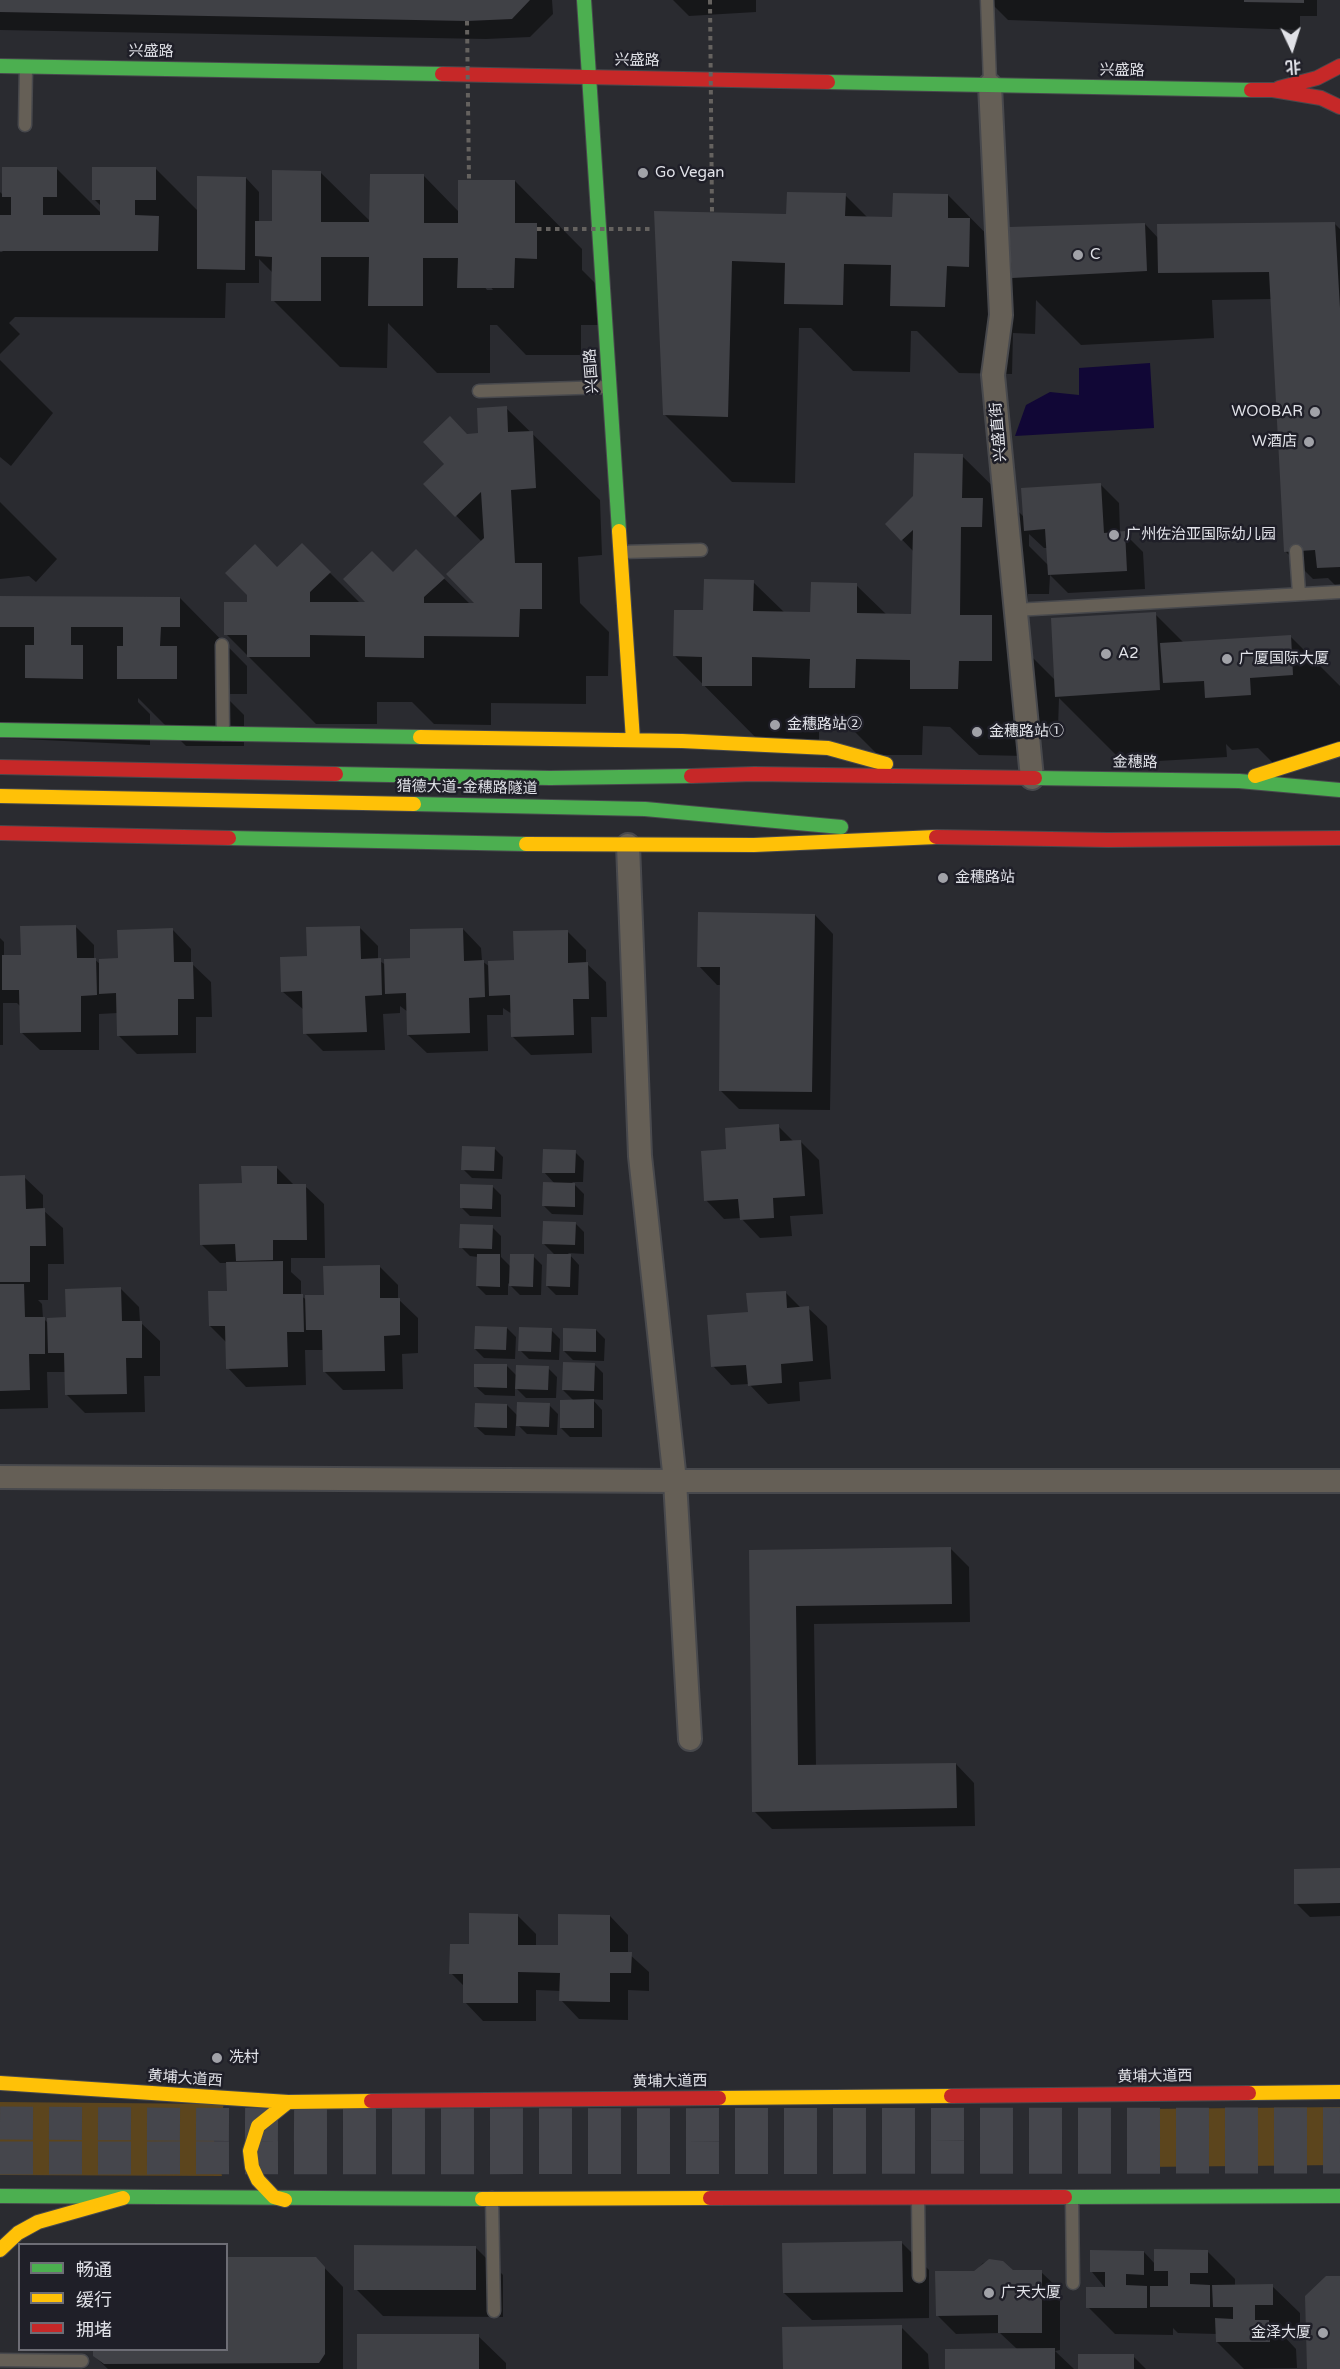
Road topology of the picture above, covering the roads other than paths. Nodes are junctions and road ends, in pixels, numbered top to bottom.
1 (584, 0) edge
2 (987, 0) edge
3 (0, 66) edge
4 (26, 66) junction
5 (1340, 66) edge
6 (590, 77) junction
7 (990, 85) junction
8 (1272, 90) junction
9 (1340, 107) edge
10 (25, 125) dead end
11 (610, 387) junction
12 (479, 391) dead end
13 (701, 550) dead end
14 (1296, 551) dead end
15 (621, 552) junction
16 (1340, 591) edge
17 (1299, 594) junction
18 (1015, 610) junction
19 (222, 645) dead end
20 (0, 730) edge
21 (223, 735) junction
22 (633, 740) junction
23 (1340, 749) edge
24 (0, 767) edge
25 (930, 776) junction
26 (1032, 778) junction
27 (1239, 781) junction
28 (1340, 790) edge
29 (0, 796) edge
30 (0, 833) edge
31 (932, 837) junction
32 (1340, 838) edge
33 (628, 845) junction
34 (0, 1477) edge
35 (1340, 1481) edge
36 (675, 1482) junction
37 (690, 1739) dead end
38 (0, 2083) edge
39 (1340, 2092) edge
40 (288, 2102) junction
41 (0, 2196) edge
42 (1338, 2196) edge
43 (1072, 2197) junction
44 (123, 2198) junction
45 (918, 2198) junction
46 (492, 2199) junction
47 (285, 2200) junction
48 (0, 2250) edge
49 (919, 2276) dead end
50 (1073, 2283) dead end
51 (494, 2311) dead end
52 (0, 2360) edge
53 (82, 2361) dead end

1 - 6 main road, 兴国路
2 - 7 lane
3 - 4 main road, 兴盛路
4 - 6 main road, 兴盛路
4 - 10 lane
5 - 8 main road
6 - 7 main road, 兴盛路
6 - 11 main road, 兴国路
7 - 8 main road, 兴盛路
7 - 18 street, 兴盛直街
8 - 9 main road
11 - 12 lane
11 - 15 main road, 兴国路
13 - 15 lane
14 - 17 lane
15 - 22 main road, 兴国路
16 - 17 lane
17 - 18 lane
18 - 26 street, 兴盛直街
19 - 21 lane
20 - 21 main road
21 - 22 main road
22 - 25 main road
23 - 27 main road
24 - 25 main road, 猎德大道-金穗路隧道
25 - 26 main road, 金穗路
26 - 27 main road, 金穗路
27 - 28 main road, 金穗路
29 - 31 main road, 猎德大道-金穗路隧道
30 - 33 main road
31 - 32 main road
31 - 33 main road
33 - 36 street
34 - 36 street
35 - 36 street
36 - 37 street
38 - 40 main road, 黄埔大道西
39 - 40 main road, 黄埔大道西
40 - 47 main road
41 - 44 main road
42 - 43 main road
43 - 45 main road
43 - 50 lane
44 - 47 main road
44 - 48 main road
45 - 46 main road
45 - 49 lane
46 - 47 main road
46 - 51 lane
52 - 53 lane

